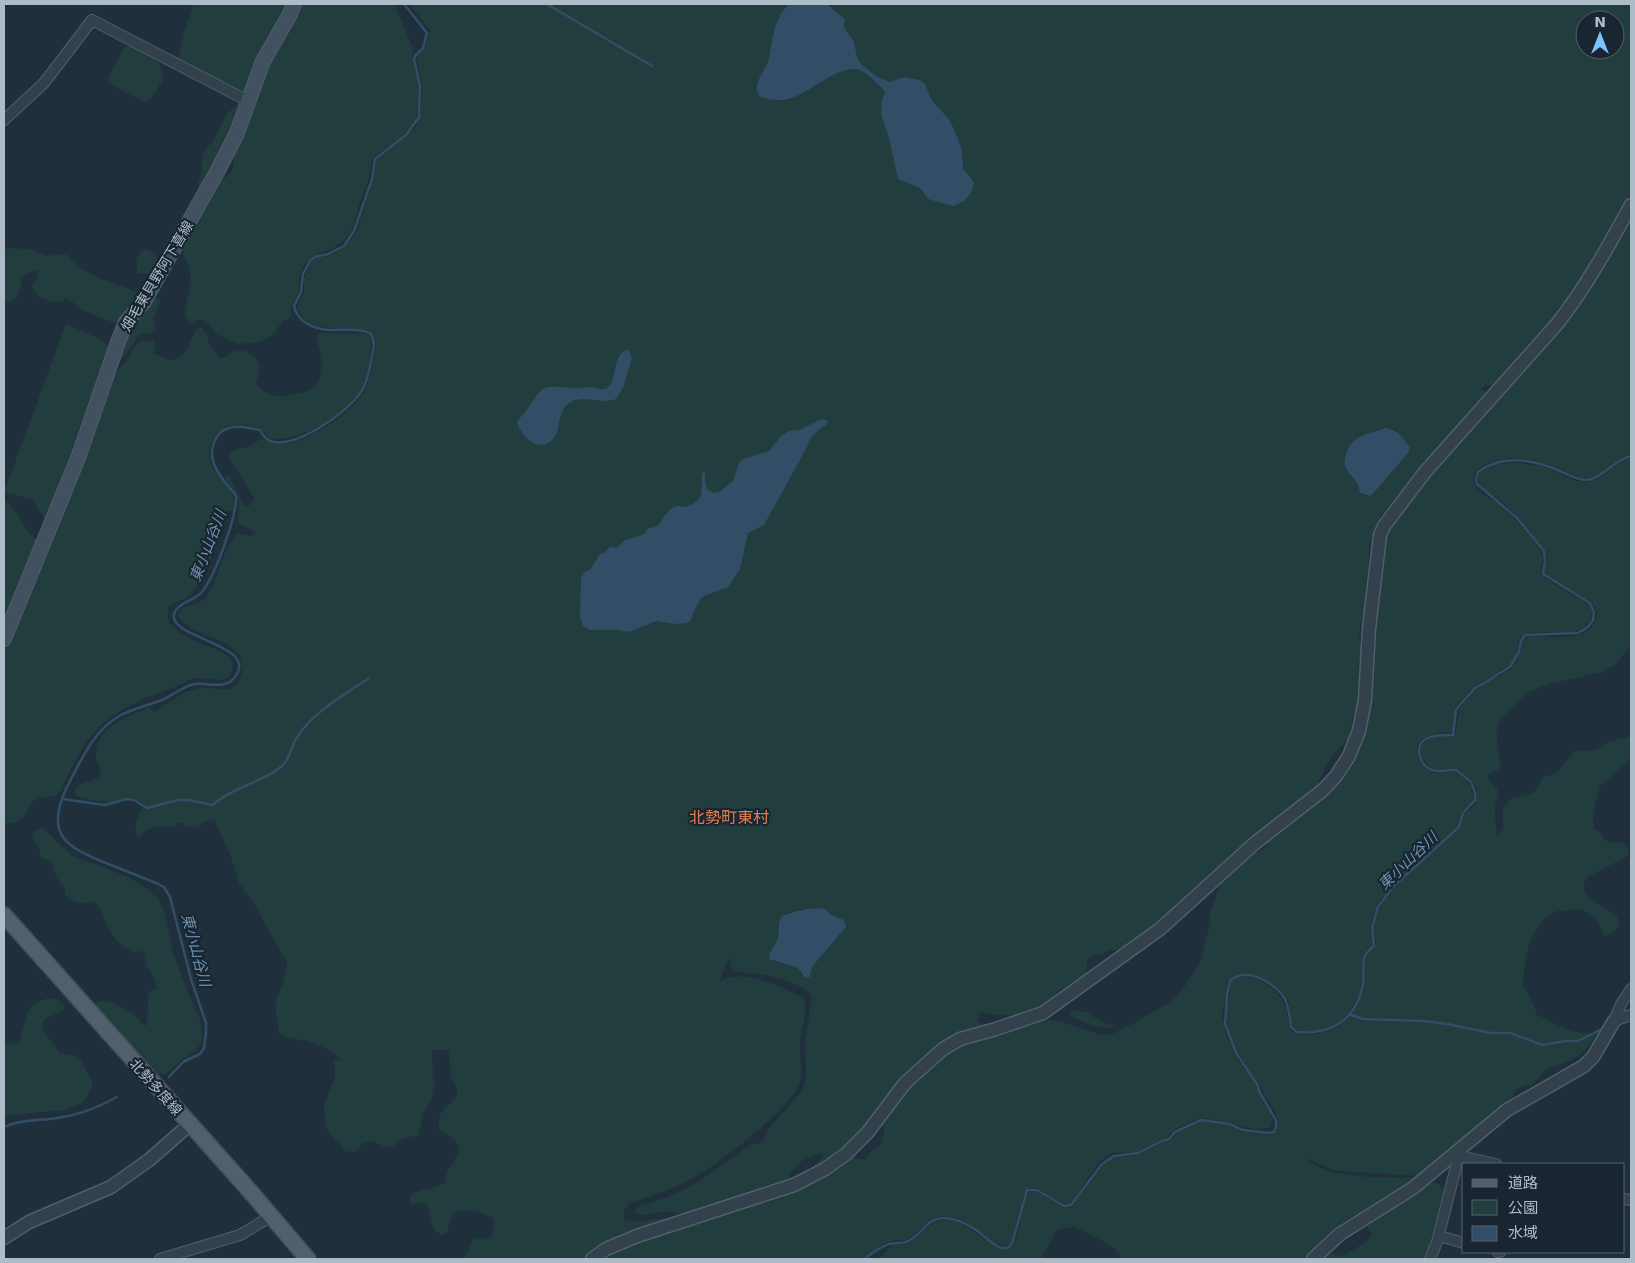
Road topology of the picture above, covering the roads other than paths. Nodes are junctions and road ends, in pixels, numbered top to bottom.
1 (294, 4) edge
2 (248, 101) junction
3 (4, 120) edge
4 (1631, 205) edge
5 (4, 640) edge
6 (4, 915) edge
7 (1631, 989) edge
8 (1631, 1015) edge
9 (1614, 1021) junction
10 (189, 1125) junction
11 (1457, 1155) junction
12 (1492, 1163) edge
13 (270, 1217) junction
14 (1439, 1236) junction
15 (4, 1238) edge
16 (1462, 1242) edge
17 (160, 1259) edge
18 (308, 1259) edge
19 (592, 1259) edge
20 (1313, 1259) edge
21 (1430, 1259) edge

1 - 2 main road, 畑毛東貝野阿下喜線
2 - 3 street
2 - 5 main road, 畑毛東貝野阿下喜線
4 - 19 street
6 - 10 main road, 北勢多度線
7 - 9 street
8 - 9 street
9 - 11 street
10 - 13 main road, 北勢多度線
10 - 15 street
11 - 12 street
11 - 14 street
11 - 20 street
13 - 17 street
13 - 18 main road, 北勢多度線
14 - 16 street
14 - 21 street

